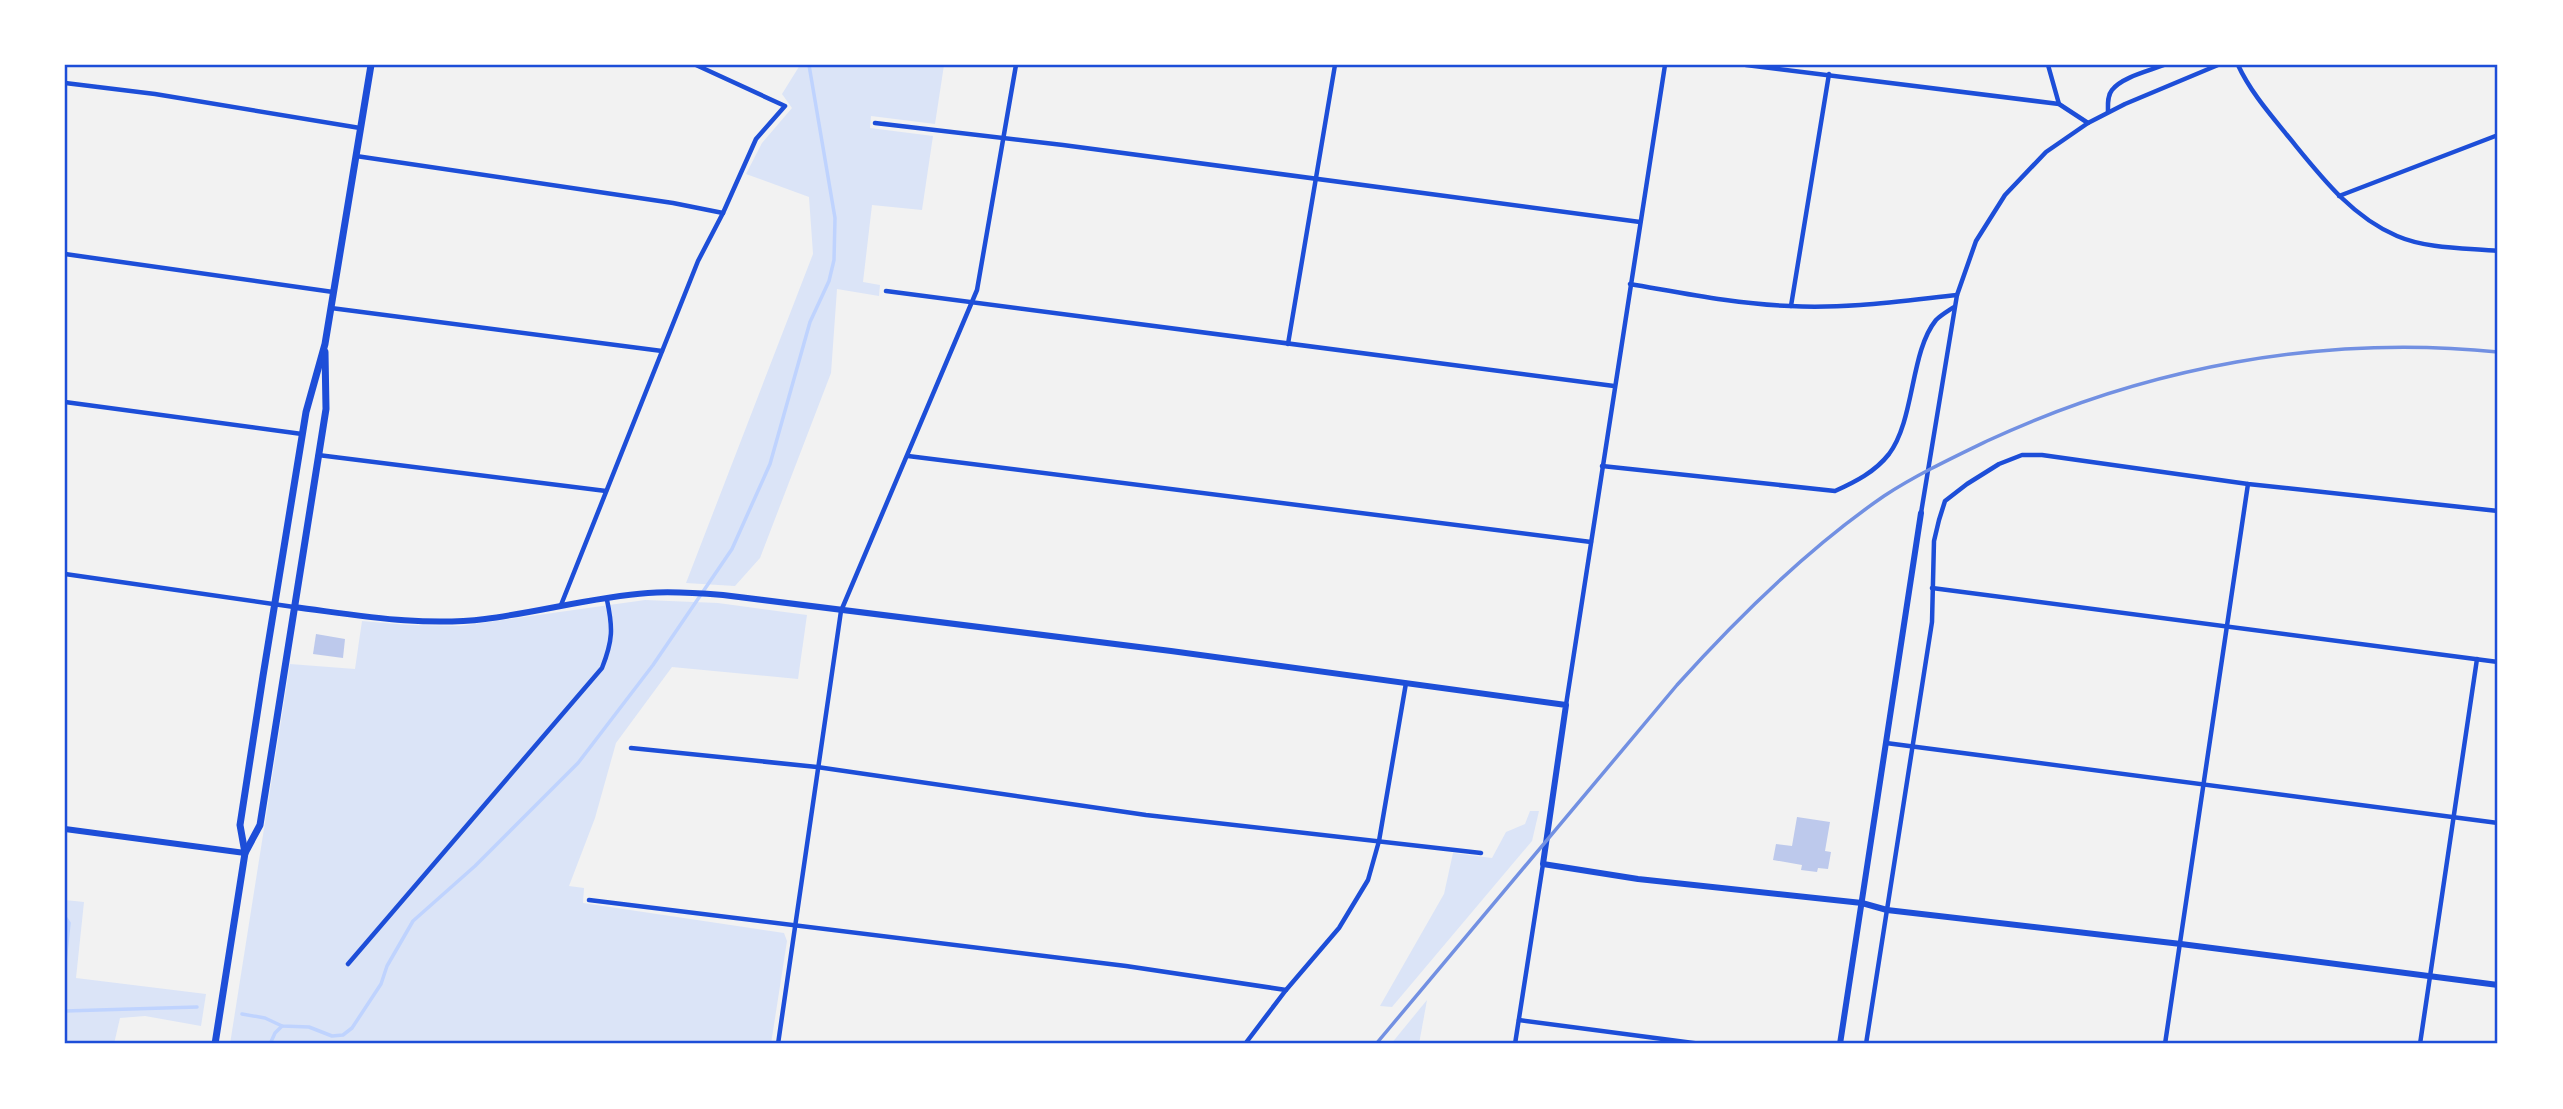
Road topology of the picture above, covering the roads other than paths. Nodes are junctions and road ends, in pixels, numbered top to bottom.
1 (371, 65) edge
2 (696, 65) edge
3 (1016, 65) edge
4 (1335, 65) edge
5 (1665, 65) edge
6 (1746, 65) edge
7 (2048, 65) edge
8 (2164, 65) edge
9 (2218, 65) edge
10 (2238, 65) edge
11 (1829, 74) junction
12 (65, 83) edge
13 (2059, 104) junction
14 (2108, 113) junction
15 (875, 123) dead end
16 (2088, 123) junction
17 (360, 128) junction
18 (2498, 135) edge
19 (1004, 138) junction
20 (356, 156) junction
21 (1317, 179) junction
22 (2339, 196) junction
23 (723, 213) junction
24 (1640, 222) junction
25 (2498, 251) edge
26 (65, 254) edge
27 (1630, 284) junction
28 (886, 290) dead end
29 (333, 292) junction
30 (1957, 295) junction
31 (972, 302) junction
32 (1791, 306) junction
33 (1955, 307) junction
34 (331, 308) junction
35 (325, 344) junction
36 (1288, 344) junction
37 (662, 351) junction
38 (1614, 386) junction
39 (65, 402) edge
40 (302, 435) junction
41 (318, 455) junction
42 (908, 456) junction
43 (1602, 466) junction
44 (2248, 484) junction
45 (606, 491) junction
46 (2498, 511) edge
47 (1922, 513) joint
48 (1591, 542) junction
49 (65, 575) edge
50 (1932, 588) junction
51 (607, 600) junction
52 (276, 604) junction
53 (561, 605) junction
54 (294, 607) junction
55 (841, 611) junction
56 (2227, 625) junction
57 (2477, 659) junction
58 (2498, 662) edge
59 (1406, 682) junction
60 (1566, 705) junction
61 (1886, 743) junction
62 (1913, 747) junction
63 (631, 748) dead end
64 (817, 767) junction
65 (2203, 786) junction
66 (2454, 817) junction
67 (2498, 823) edge
68 (65, 829) edge
69 (1379, 841) junction
70 (245, 853) junction
71 (1480, 853) dead end
72 (1543, 864) junction
73 (589, 900) dead end
74 (1862, 903) junction
75 (1886, 910) junction
76 (796, 926) junction
77 (2181, 944) junction
78 (348, 964) dead end
79 (2429, 976) junction
80 (2498, 985) edge
81 (1286, 989) junction
82 (1519, 1020) junction
83 (215, 1044) edge
84 (778, 1044) edge
85 (1245, 1044) edge
86 (1515, 1044) edge
87 (1701, 1044) edge
88 (1840, 1044) edge
89 (1866, 1044) edge
90 (2165, 1044) edge
91 (2420, 1044) edge

1 - 17 main road
2 - 23 street
3 - 19 street
4 - 21 street
5 - 24 street
6 - 11 street
7 - 13 street
8 - 14 street
9 - 14 street
10 - 22 street
11 - 13 street
11 - 32 street
12 - 17 street
13 - 16 street
14 - 16 street
15 - 19 street
16 - 30 street
17 - 20 main road
18 - 22 street
19 - 21 street
19 - 31 street
20 - 23 street
20 - 29 main road
21 - 24 street
21 - 36 street
22 - 25 street
23 - 37 street
24 - 27 street
26 - 29 street
27 - 32 street
27 - 38 street
28 - 31 street
29 - 34 main road
30 - 32 street
30 - 33 street
31 - 36 street
31 - 42 street
33 - 43 street
33 - 47 street
34 - 35 main road
34 - 37 street
35 - 40 main road
35 - 41 main road
36 - 38 street
37 - 45 street
38 - 43 street
39 - 40 street
40 - 52 main road
41 - 45 street
41 - 54 main road
42 - 48 street
42 - 55 street
43 - 48 street
44 - 46 street
44 - 50 street
44 - 56 street
45 - 53 street
47 - 61 street
48 - 60 street
49 - 52 street
50 - 56 street
50 - 62 street
51 - 53 street
51 - 55 street
51 - 78 street
52 - 54 street
52 - 70 main road
53 - 54 street
54 - 70 main road
55 - 59 street
55 - 64 street
56 - 57 street
56 - 65 street
57 - 58 street
57 - 66 street
59 - 60 street
59 - 69 street
60 - 72 street
61 - 62 street
61 - 74 street
62 - 65 street
62 - 75 street
63 - 64 street
64 - 69 street
64 - 76 street
65 - 66 street
65 - 77 street
66 - 67 street
66 - 79 street
68 - 70 street
69 - 71 street
69 - 81 street
70 - 83 main road
72 - 74 street
72 - 82 street
73 - 76 street
74 - 75 street
74 - 88 street
75 - 77 street
75 - 89 street
76 - 81 street
76 - 84 street
77 - 79 street
77 - 90 street
79 - 80 street
79 - 91 street
81 - 85 street
82 - 86 street
82 - 87 street

